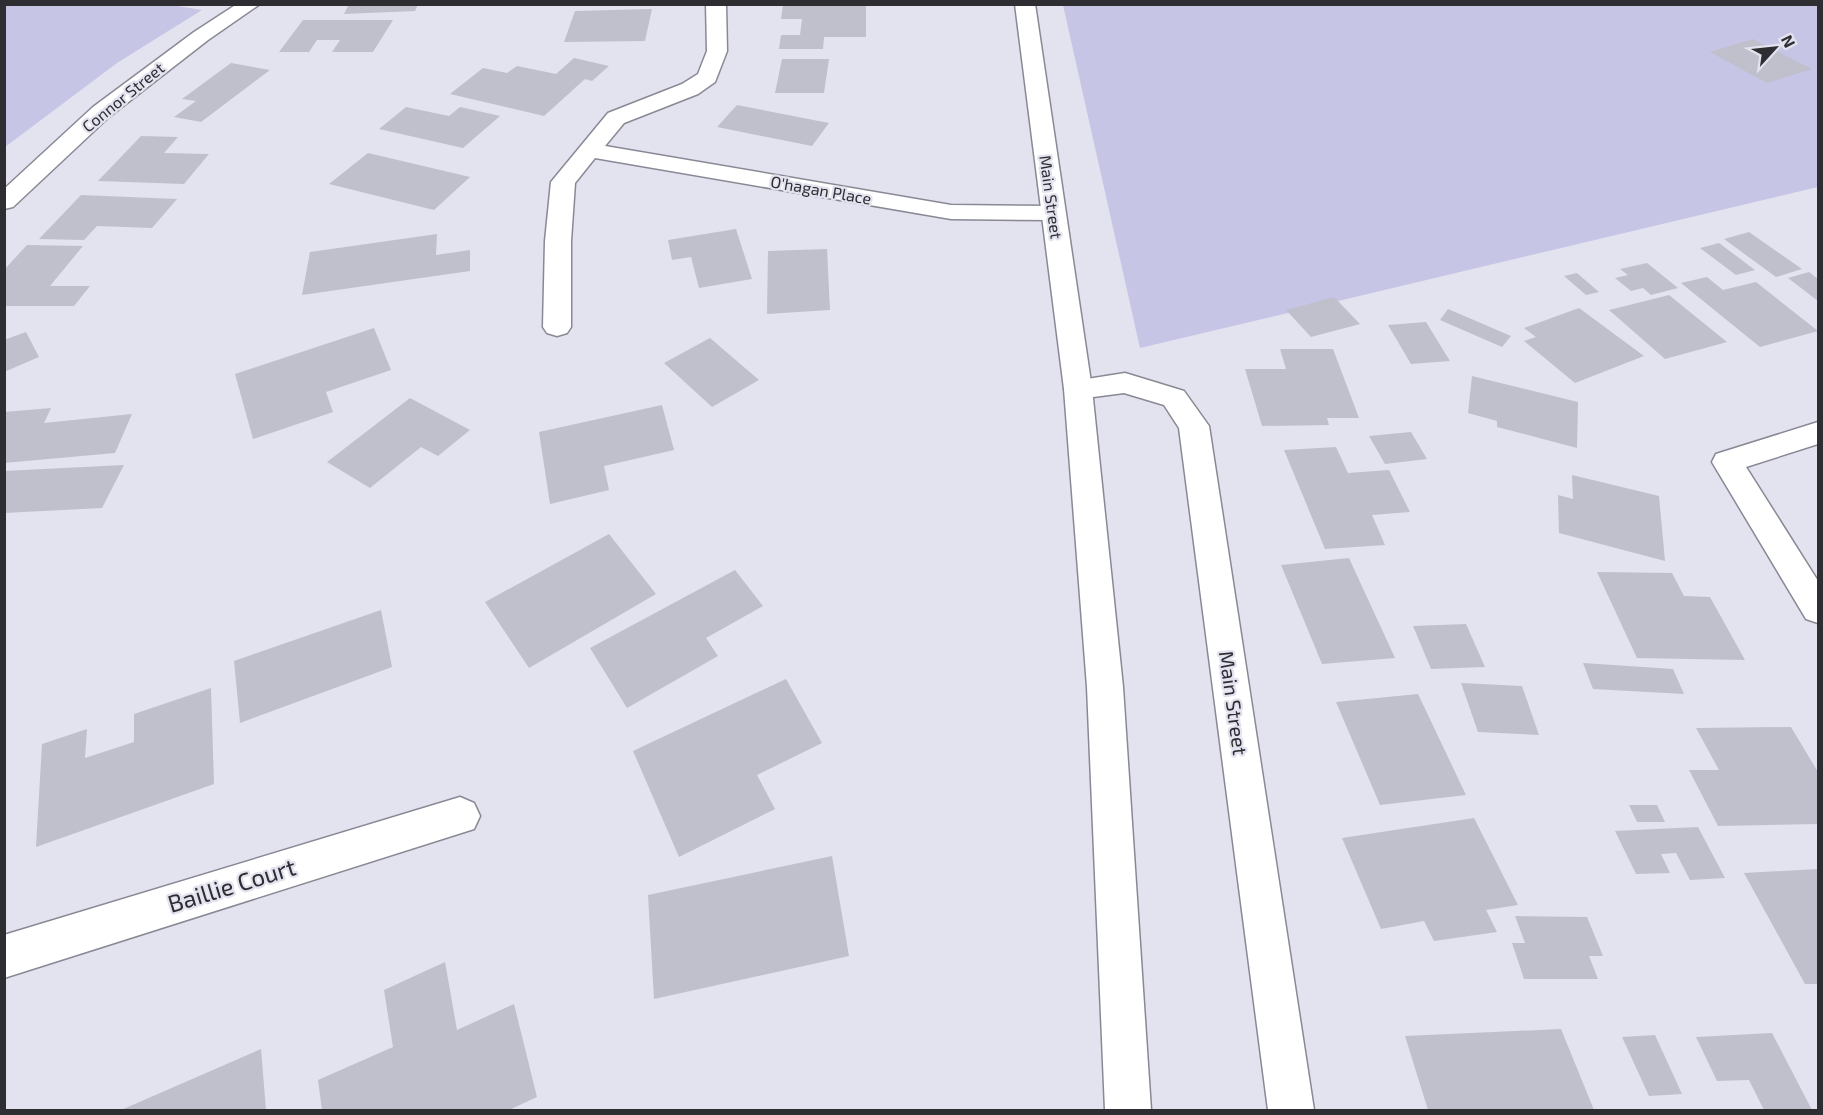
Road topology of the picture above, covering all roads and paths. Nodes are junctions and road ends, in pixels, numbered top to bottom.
1 (251, 4) edge
2 (716, 4) edge
3 (1025, 4) edge
4 (591, 150) junction
5 (4, 202) edge
6 (1053, 213) junction
7 (557, 327) dead end
8 (1078, 389) junction
9 (1818, 433) edge
10 (1818, 609) edge
11 (460, 816) dead end
12 (4, 957) edge
13 (1128, 1110) edge
14 (1291, 1110) edge

1 - 5 street, Connor Street
2 - 4 street
3 - 6 street, Main Street
4 - 6 street, O'hagan Place
4 - 7 street
6 - 8 street, Main Street
8 - 13 street, Main Street
8 - 14 street, Main Street
9 - 10 street
11 - 12 street, Baillie Court

